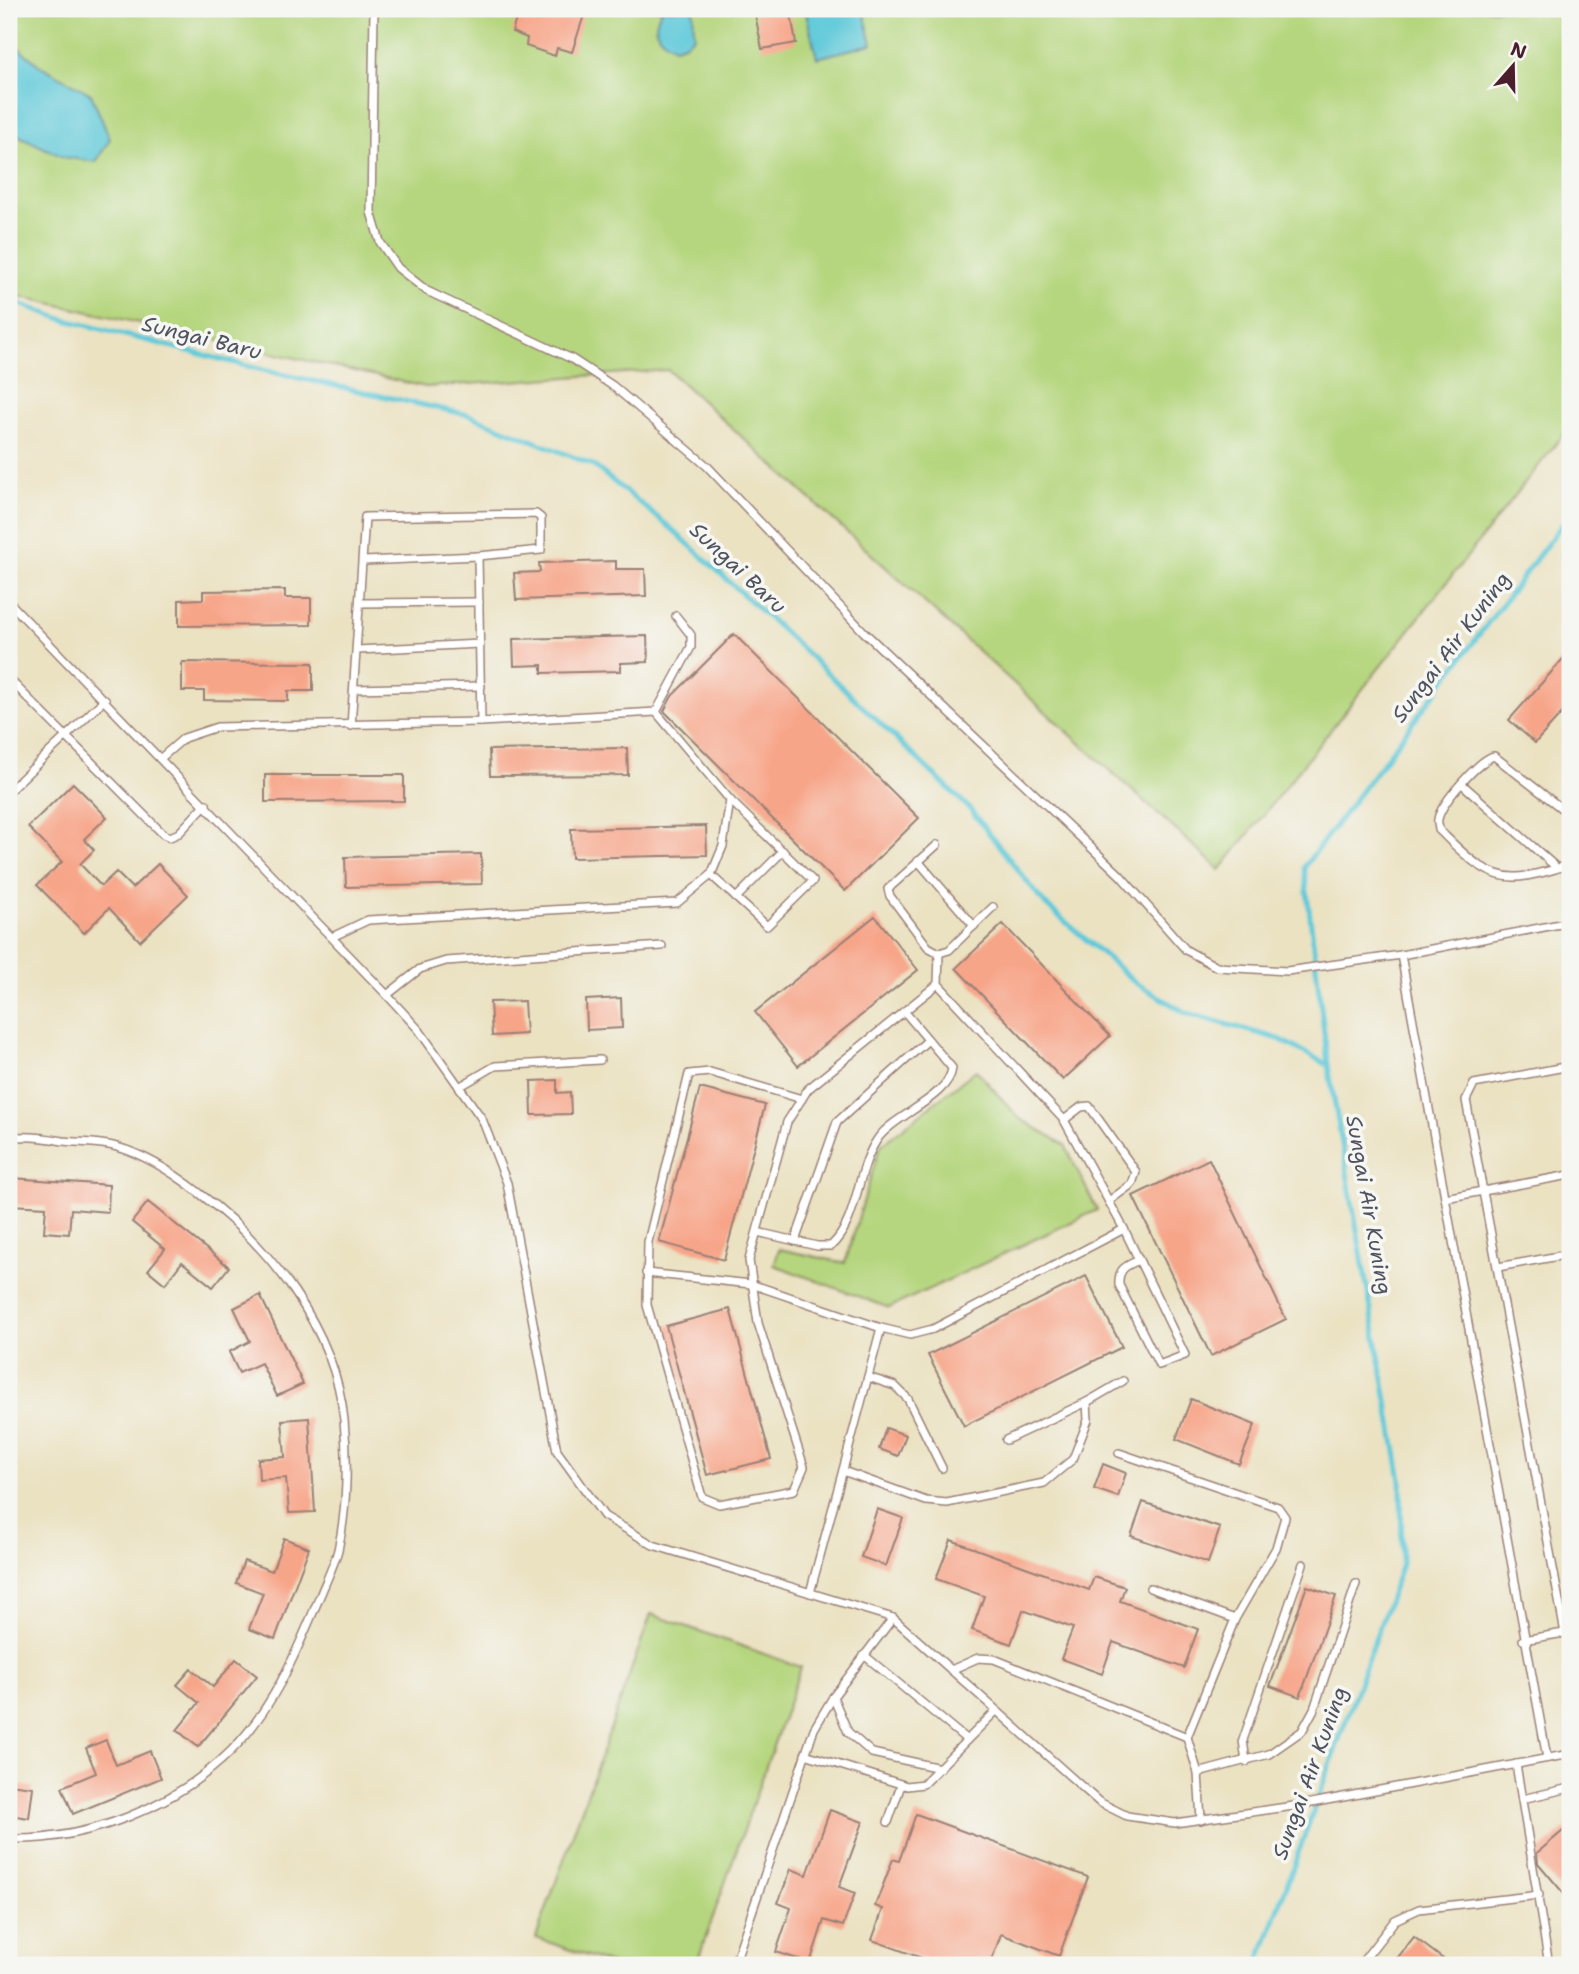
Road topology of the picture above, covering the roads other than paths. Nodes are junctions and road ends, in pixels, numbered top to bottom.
1 (374, 9) edge
2 (478, 556) junction
3 (364, 561) junction
4 (9, 602) edge
5 (479, 602) junction
6 (360, 603) junction
7 (676, 616) dead end
8 (480, 644) junction
9 (357, 650) junction
10 (9, 679) edge
11 (481, 686) junction
12 (354, 689) junction
13 (105, 699) junction
14 (656, 712) junction
15 (481, 722) junction
16 (351, 726) junction
17 (67, 735) junction
18 (162, 757) junction
19 (1462, 784) junction
20 (9, 791) edge
21 (730, 800) junction
22 (206, 804) junction
23 (1570, 815) edge
24 (937, 845) dead end
25 (783, 851) junction
26 (918, 861) junction
27 (1570, 865) edge
28 (1557, 868) junction
29 (711, 875) junction
30 (736, 898) junction
31 (993, 907) dead end
32 (1570, 922) edge
33 (974, 926) junction
34 (332, 937) junction
35 (662, 946) dead end
36 (940, 953) junction
37 (1402, 955) junction
38 (938, 984) junction
39 (387, 995) junction
40 (904, 1011) junction
41 (928, 1040) junction
42 (600, 1060) dead end
43 (1570, 1066) edge
44 (459, 1087) junction
45 (802, 1099) junction
46 (1064, 1120) junction
47 (9, 1138) edge
48 (1570, 1175) edge
49 (1483, 1191) junction
50 (1445, 1198) junction
51 (1109, 1201) junction
52 (1124, 1229) junction
53 (757, 1232) junction
54 (794, 1241) junction
55 (1570, 1254) edge
56 (1139, 1260) junction
57 (1498, 1267) junction
58 (646, 1273) junction
59 (751, 1284) junction
60 (881, 1328) junction
61 (868, 1377) junction
62 (1123, 1381) dead end
63 (1087, 1402) junction
64 (1006, 1440) dead end
65 (1119, 1453) dead end
66 (942, 1468) dead end
67 (843, 1471) junction
68 (1304, 1564) dead end
69 (1356, 1584) dead end
70 (1150, 1588) dead end
71 (810, 1593) junction
72 (893, 1618) junction
73 (1236, 1619) junction
74 (1568, 1632) edge
75 (1523, 1640) junction
76 (864, 1656) junction
77 (951, 1670) junction
78 (833, 1697) junction
79 (996, 1711) junction
80 (1187, 1737) junction
81 (967, 1740) junction
82 (805, 1754) junction
83 (1570, 1754) edge
84 (1547, 1758) junction
85 (1246, 1762) junction
86 (1516, 1764) junction
87 (940, 1768) junction
88 (1198, 1773) junction
89 (901, 1785) junction
90 (1570, 1788) edge
91 (1522, 1799) junction
92 (1201, 1820) junction
93 (888, 1822) dead end
94 (9, 1839) edge
95 (1539, 1895) junction
96 (734, 1965) edge
97 (1360, 1965) edge
98 (1549, 1965) edge

1 - 37 lane
2 - 3 lane
2 - 3 lane
2 - 5 lane
3 - 6 lane
4 - 13 lane
5 - 6 lane
5 - 8 lane
6 - 9 lane
7 - 14 lane
8 - 9 lane
8 - 11 lane
9 - 12 lane
10 - 17 lane
11 - 12 lane
11 - 15 lane
12 - 16 lane
13 - 17 lane
13 - 18 lane
14 - 15 lane
14 - 21 lane
15 - 16 lane
16 - 18 lane
17 - 20 lane
17 - 22 lane
18 - 22 lane
19 - 23 lane
19 - 28 lane
19 - 28 lane
21 - 25 lane
21 - 29 lane
22 - 34 lane
24 - 26 lane
25 - 30 lane
25 - 30 lane
26 - 33 lane
26 - 36 lane
27 - 28 lane
29 - 30 lane
29 - 34 lane
31 - 33 lane
32 - 37 lane
33 - 36 lane
34 - 39 lane
35 - 39 lane
36 - 38 lane
37 - 50 lane
38 - 40 lane
38 - 46 lane
39 - 44 lane
40 - 41 lane
40 - 45 lane
41 - 54 lane
41 - 54 lane
42 - 44 lane
43 - 49 lane
44 - 71 lane
45 - 53 lane
45 - 58 lane
46 - 51 lane
46 - 51 lane
47 - 94 lane
48 - 49 lane
49 - 50 lane
49 - 57 lane
50 - 75 lane
51 - 52 lane
52 - 56 lane
52 - 60 lane
53 - 54 lane
53 - 59 lane
55 - 57 lane
56 - 56 lane
57 - 74 lane
58 - 59 lane
58 - 59 lane
59 - 60 lane
60 - 61 lane
61 - 66 lane
61 - 67 lane
62 - 63 lane
63 - 64 lane
63 - 67 lane
65 - 73 lane
67 - 71 lane
68 - 85 lane
69 - 85 lane
70 - 73 lane
71 - 72 lane
72 - 76 lane
72 - 77 lane
73 - 80 lane
74 - 75 lane
75 - 84 lane
76 - 78 lane
76 - 81 lane
77 - 79 lane
77 - 80 lane
78 - 82 lane
78 - 87 lane
79 - 81 lane
79 - 92 lane
80 - 88 lane
81 - 87 lane
82 - 89 lane
82 - 96 lane
83 - 84 lane
84 - 86 lane
85 - 88 lane
86 - 91 lane
86 - 92 lane
87 - 89 lane
88 - 92 lane
89 - 93 lane
90 - 91 lane
91 - 95 lane
95 - 97 lane
95 - 98 lane

